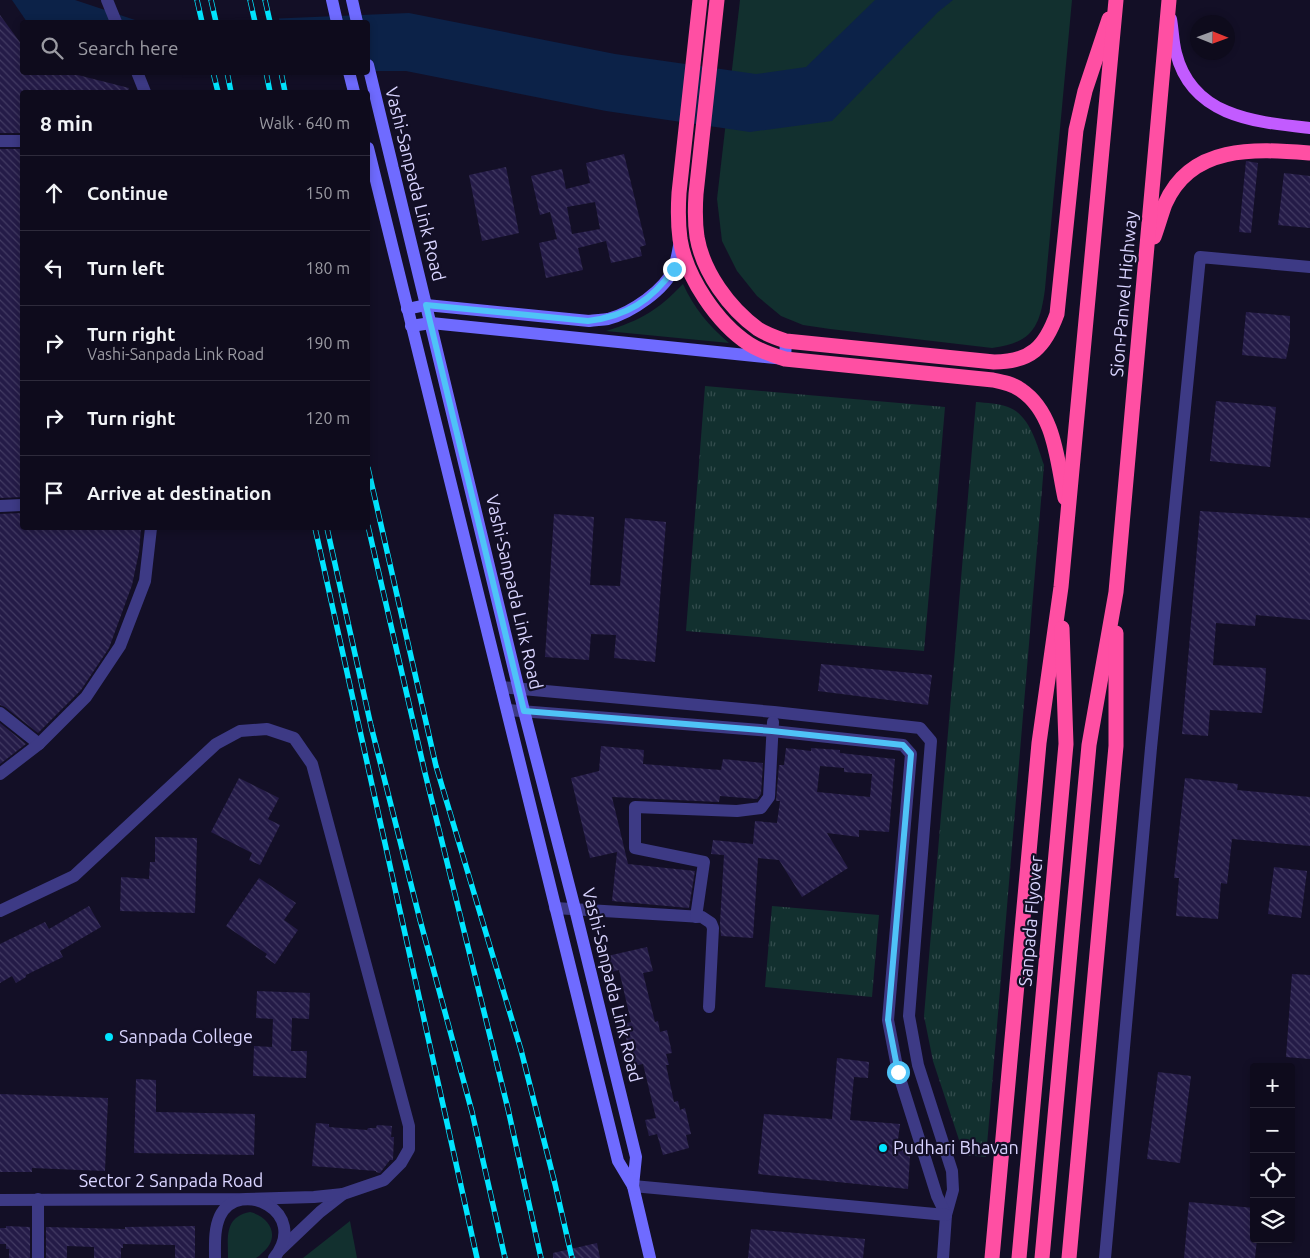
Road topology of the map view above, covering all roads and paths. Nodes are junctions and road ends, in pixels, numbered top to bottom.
1 (107, 0) edge
2 (332, 0) edge
3 (352, 0) edge
4 (700, 0) edge
5 (717, 0) edge
6 (1116, 0) edge
7 (1169, 2) edge
8 (115, 20) edge
9 (337, 20) edge
10 (357, 20) edge
11 (370, 74) edge
12 (138, 75) edge
13 (350, 75) edge
14 (145, 90) edge
15 (354, 90) edge
16 (1310, 128) edge
17 (0, 141) edge
18 (20, 141) edge
19 (1310, 154) edge
20 (370, 156) edge
21 (679, 193) junction
22 (696, 194) junction
23 (680, 241) junction
24 (411, 244) junction
25 (392, 249) junction
26 (1146, 260) junction
27 (1310, 267) edge
28 (426, 305) junction
29 (407, 308) junction
30 (431, 323) junction
31 (411, 326) junction
32 (786, 341) junction
33 (785, 359) junction
34 (20, 505) edge
35 (0, 506) edge
36 (1068, 511) junction
37 (151, 530) edge
38 (1061, 587) junction
39 (1116, 592) junction
40 (501, 687) junction
41 (519, 689) junction
42 (507, 710) junction
43 (524, 711) junction
44 (774, 712) junction
45 (0, 713) edge
46 (772, 731) junction
47 (39, 744) junction
48 (0, 774) edge
49 (555, 908) junction
50 (575, 909) junction
51 (0, 912) edge
52 (696, 917) junction
53 (709, 1007) dead end
54 (634, 1186) junction
55 (343, 1194) junction
56 (189, 1199) junction
57 (245, 1199) junction
58 (0, 1200) edge
59 (38, 1200) junction
60 (946, 1215) junction
61 (217, 1224) junction
62 (277, 1254) edge
63 (38, 1258) edge
64 (215, 1258) edge
65 (650, 1258) edge
66 (943, 1258) edge
67 (992, 1258) edge
68 (1019, 1258) edge
69 (1042, 1258) edge
70 (1069, 1258) edge
71 (1105, 1258) edge

1 - 8 street
2 - 9 main road
3 - 10 main road
4 - 21 highway
5 - 22 highway
6 - 32 highway
6 - 36 highway, Sion-Panvel Highway
7 - 16 main road
7 - 26 highway, Sion-Panvel Highway
11 - 24 main road, Vashi-Sanpada Link Road
12 - 14 street
13 - 15 main road
17 - 18 street
19 - 26 highway
20 - 25 main road, Vashi-Sanpada Link Road
21 - 22 highway
21 - 23 highway
22 - 32 highway
23 - 28 main road
23 - 33 highway
24 - 25 main road
24 - 28 main road, Vashi-Sanpada Link Road
25 - 29 main road, Vashi-Sanpada Link Road
26 - 39 highway, Sion-Panvel Highway
27 - 71 street
28 - 29 main road
28 - 30 main road, Vashi-Sanpada Link Road
29 - 31 main road, Vashi-Sanpada Link Road
30 - 31 main road
30 - 33 main road
30 - 41 main road, Vashi-Sanpada Link Road
31 - 40 main road, Vashi-Sanpada Link Road
32 - 33 main road
33 - 36 highway
34 - 35 street
36 - 38 highway, Sion-Panvel Highway
37 - 47 street
38 - 67 highway
38 - 68 highway, Sanpada Flyover
39 - 69 highway
39 - 70 highway
40 - 41 street
40 - 42 main road, Vashi-Sanpada Link Road
41 - 43 main road, Vashi-Sanpada Link Road
41 - 44 street
42 - 43 street
42 - 49 main road, Vashi-Sanpada Link Road
43 - 46 street
43 - 50 main road, Vashi-Sanpada Link Road
44 - 46 street
44 - 60 street
45 - 47 street
46 - 52 street
46 - 60 street
47 - 48 street
49 - 50 street
49 - 54 main road, Vashi-Sanpada Link Road
50 - 52 street
50 - 54 main road, Vashi-Sanpada Link Road
51 - 55 street
52 - 53 street
54 - 60 street
54 - 65 main road, Vashi-Sanpada Link Road
55 - 57 street, Sector 2 Sanpada Road
55 - 62 street
56 - 57 street, Sector 2 Sanpada Road
56 - 59 street, Sector 2 Sanpada Road
56 - 61 street
57 - 61 street
57 - 62 street
58 - 59 street, Sector 2 Sanpada Road
59 - 63 street
60 - 66 street
61 - 64 street

